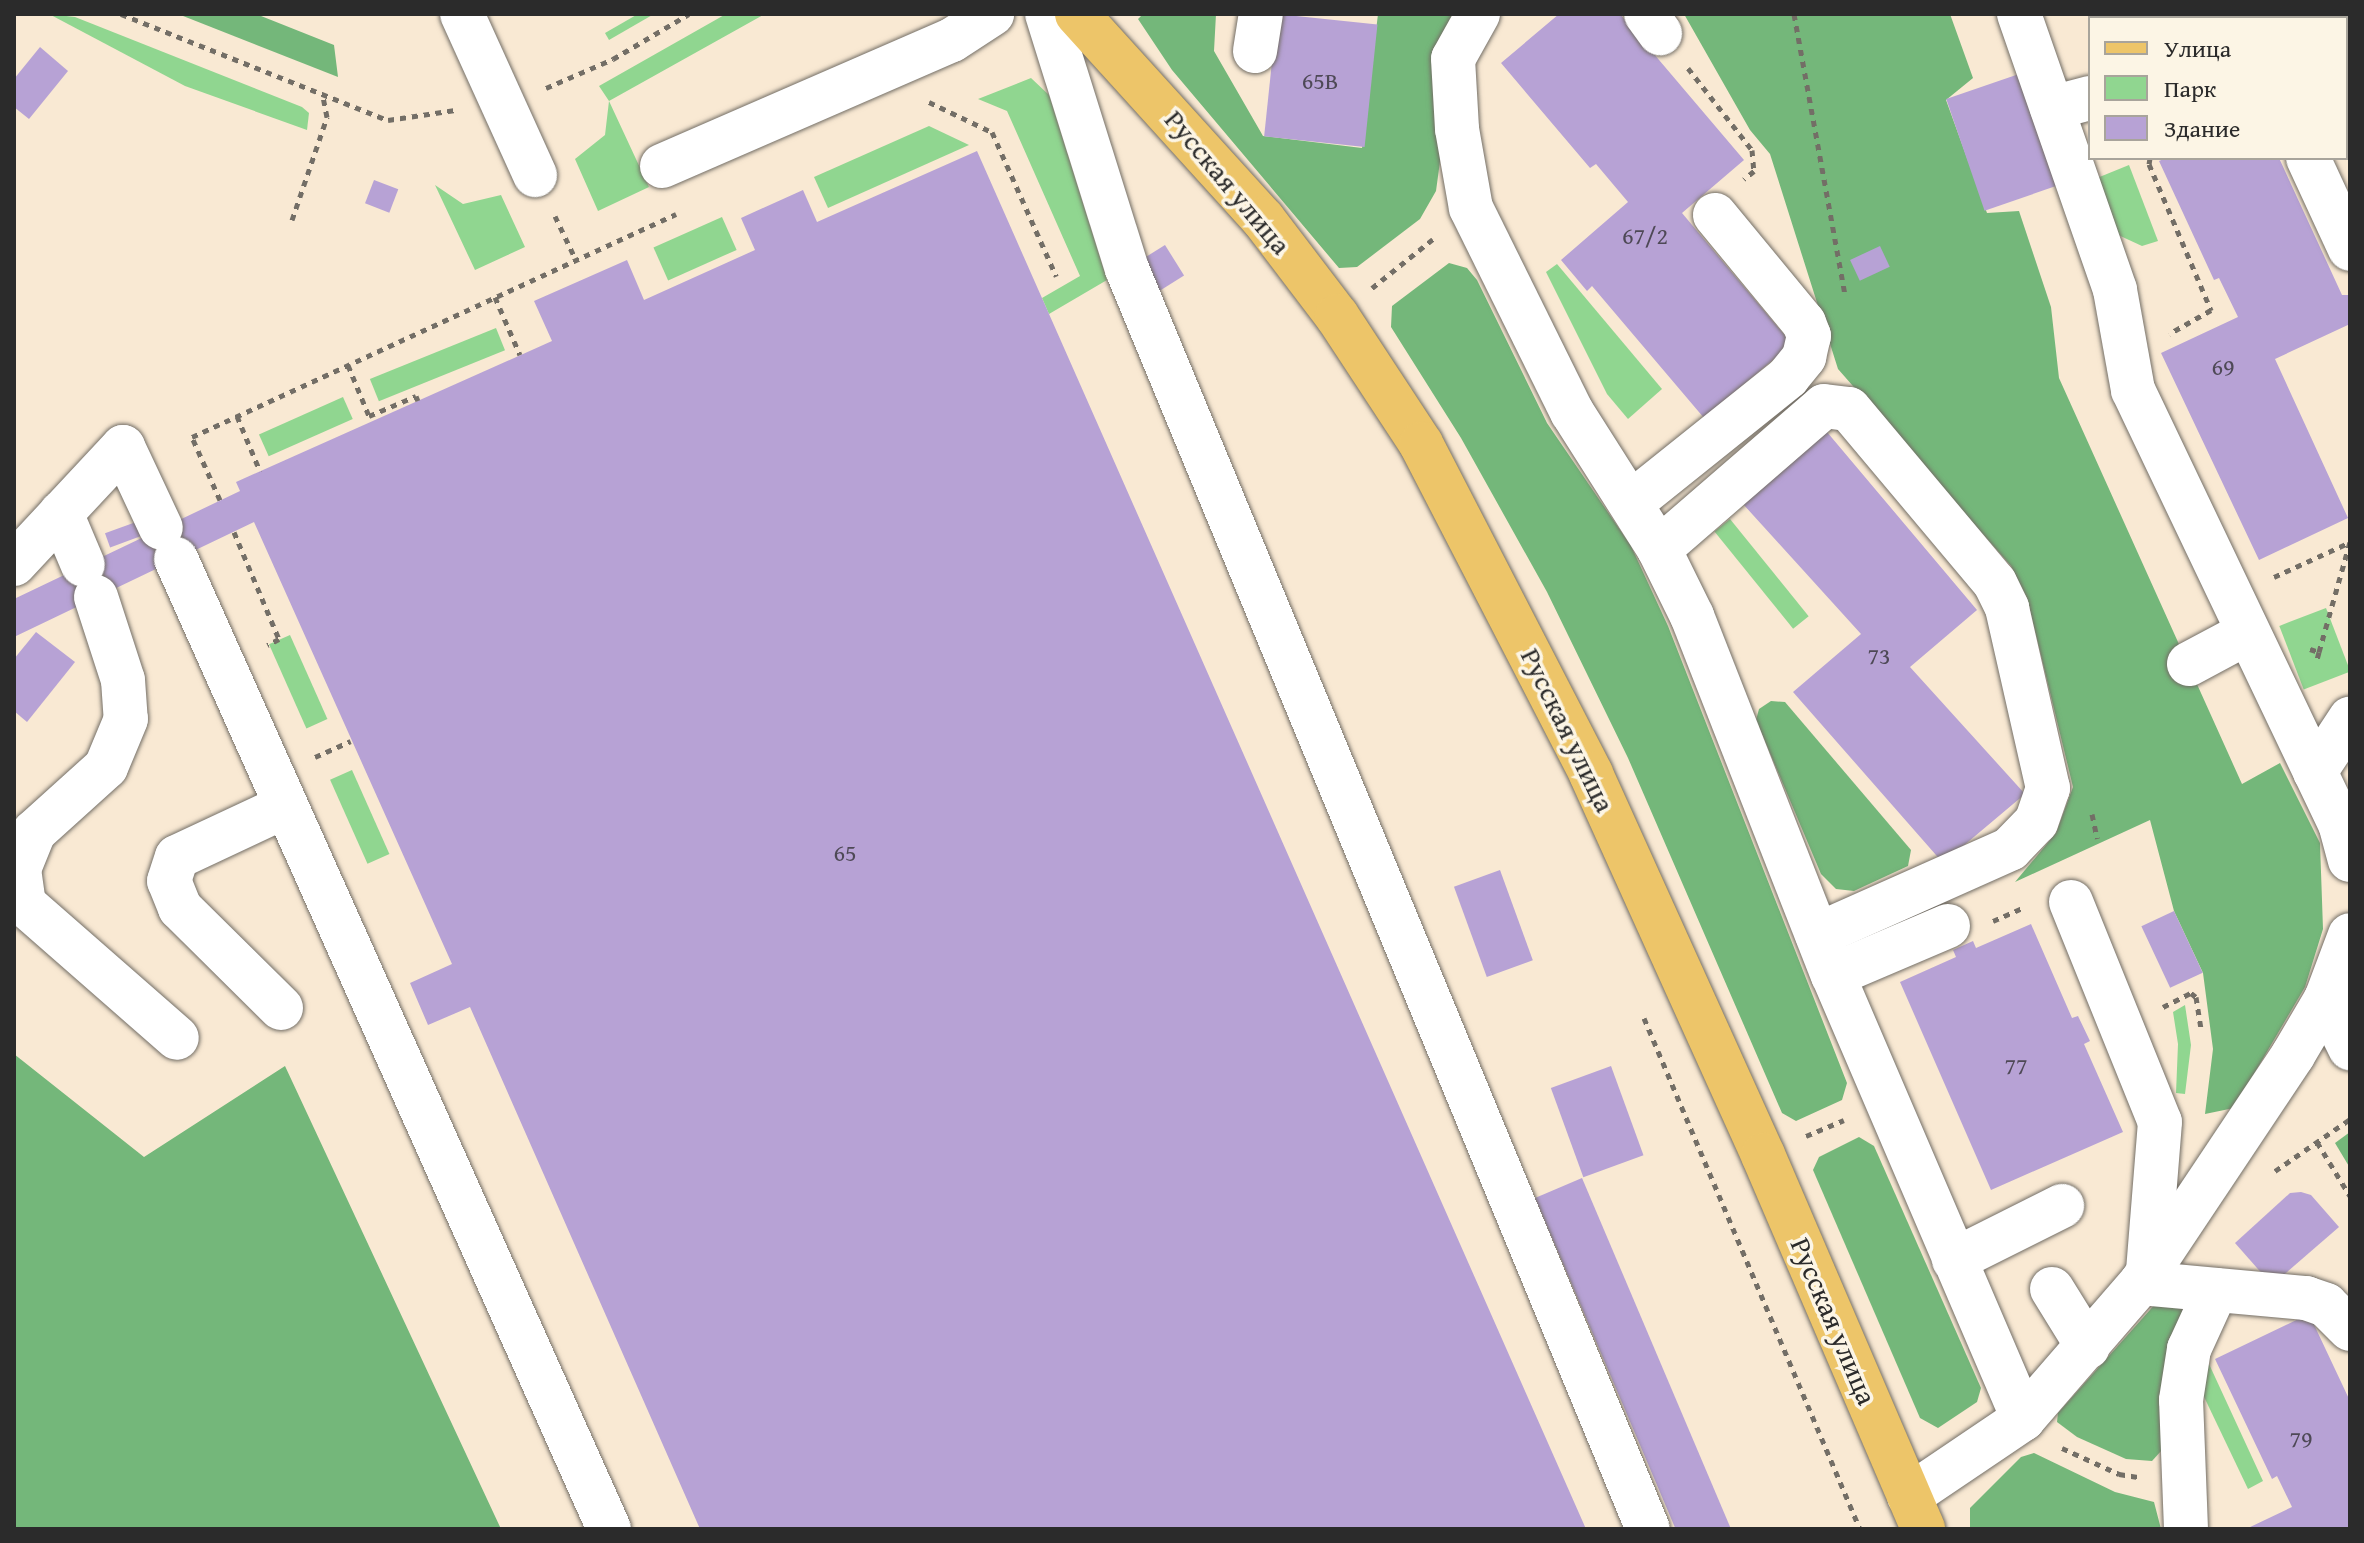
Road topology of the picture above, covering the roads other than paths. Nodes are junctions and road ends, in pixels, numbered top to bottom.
1 (462, 14) edge
2 (992, 14) edge
3 (1047, 14) edge
4 (1077, 14) edge
5 (1478, 14) edge
6 (2019, 14) edge
7 (2071, 103) edge
8 (2309, 160) edge
9 (662, 166) dead end
10 (535, 175) dead end
11 (1715, 215) road end
12 (2350, 249) edge
13 (1631, 503) junction
14 (61, 513) junction
15 (1659, 549) junction
16 (14, 564) edge
17 (2238, 615) junction
18 (2189, 664) dead end
19 (2350, 719) edge
20 (2315, 772) junction
21 (286, 806) junction
22 (2347, 835) edge
23 (2071, 902) dead end
24 (1948, 926) dead end
25 (1817, 935) junction
26 (2350, 935) edge
27 (1833, 975) junction
28 (2326, 999) junction
29 (281, 1008) dead end
30 (177, 1038) dead end
31 (2350, 1048) edge
32 (2062, 1206) dead end
33 (1954, 1260) junction
34 (2144, 1278) junction
35 (2052, 1289) dead end
36 (2216, 1290) junction
37 (2350, 1329) edge
38 (2088, 1347) junction
39 (2023, 1419) junction
40 (1916, 1513) edge
41 (609, 1529) edge
42 (1648, 1529) edge
43 (2186, 1529) edge

1 - 10 lane
2 - 9 lane
3 - 42 lane
4 - 40 main road, Русская улица
5 - 13 lane
6 - 7 lane
7 - 17 lane
8 - 12 lane
11 - 13 lane
13 - 15 lane
14 - 16 lane
14 - 21 lane
14 - 30 lane
15 - 25 lane
15 - 25 lane
17 - 18 lane
17 - 20 lane
19 - 20 lane
20 - 22 lane
21 - 29 lane
21 - 41 lane
23 - 34 lane
24 - 27 lane
25 - 27 lane
26 - 28 lane
27 - 33 lane
28 - 31 lane
28 - 34 lane
32 - 33 lane
33 - 39 lane
34 - 36 lane
34 - 38 lane
35 - 38 lane
36 - 37 lane
36 - 43 lane
38 - 39 lane
39 - 40 lane

